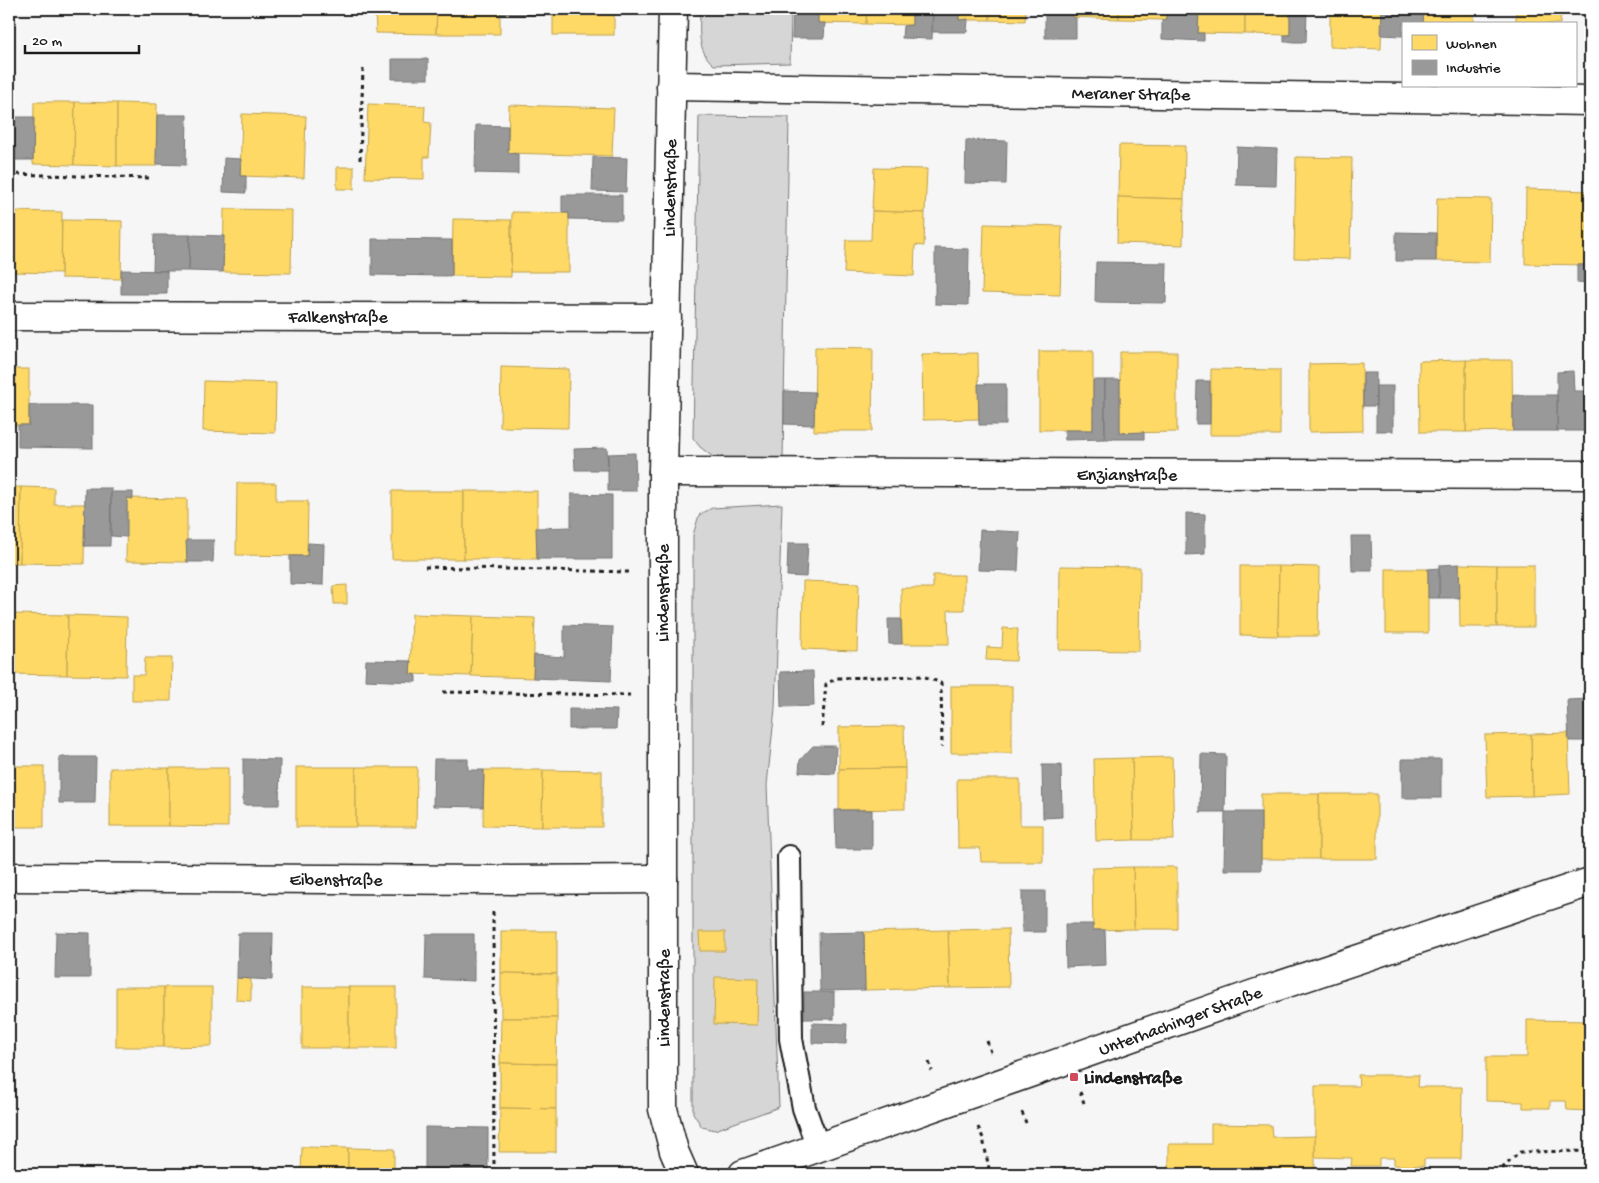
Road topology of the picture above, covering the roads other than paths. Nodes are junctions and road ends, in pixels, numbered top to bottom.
1 (672, 9) edge
2 (671, 86) junction
3 (1590, 101) edge
4 (9, 316) edge
5 (667, 318) junction
6 (663, 472) junction
7 (1590, 475) edge
8 (789, 858) dead end
9 (9, 877) edge
10 (663, 879) junction
11 (1590, 882) edge
12 (818, 1147) junction
13 (684, 1174) edge
14 (743, 1174) edge

1 - 2 street, Lindenstraße
2 - 3 street, Meraner Straße
2 - 5 street, Lindenstraße
4 - 5 street, Falkenstraße
5 - 6 street, Lindenstraße
6 - 7 street, Enzianstraße
6 - 10 street, Lindenstraße
8 - 12 lane
9 - 10 street, Eibenstraße
10 - 13 street, Lindenstraße
11 - 12 street, Unterhachinger Straße
12 - 14 street, Unterhachinger Straße

